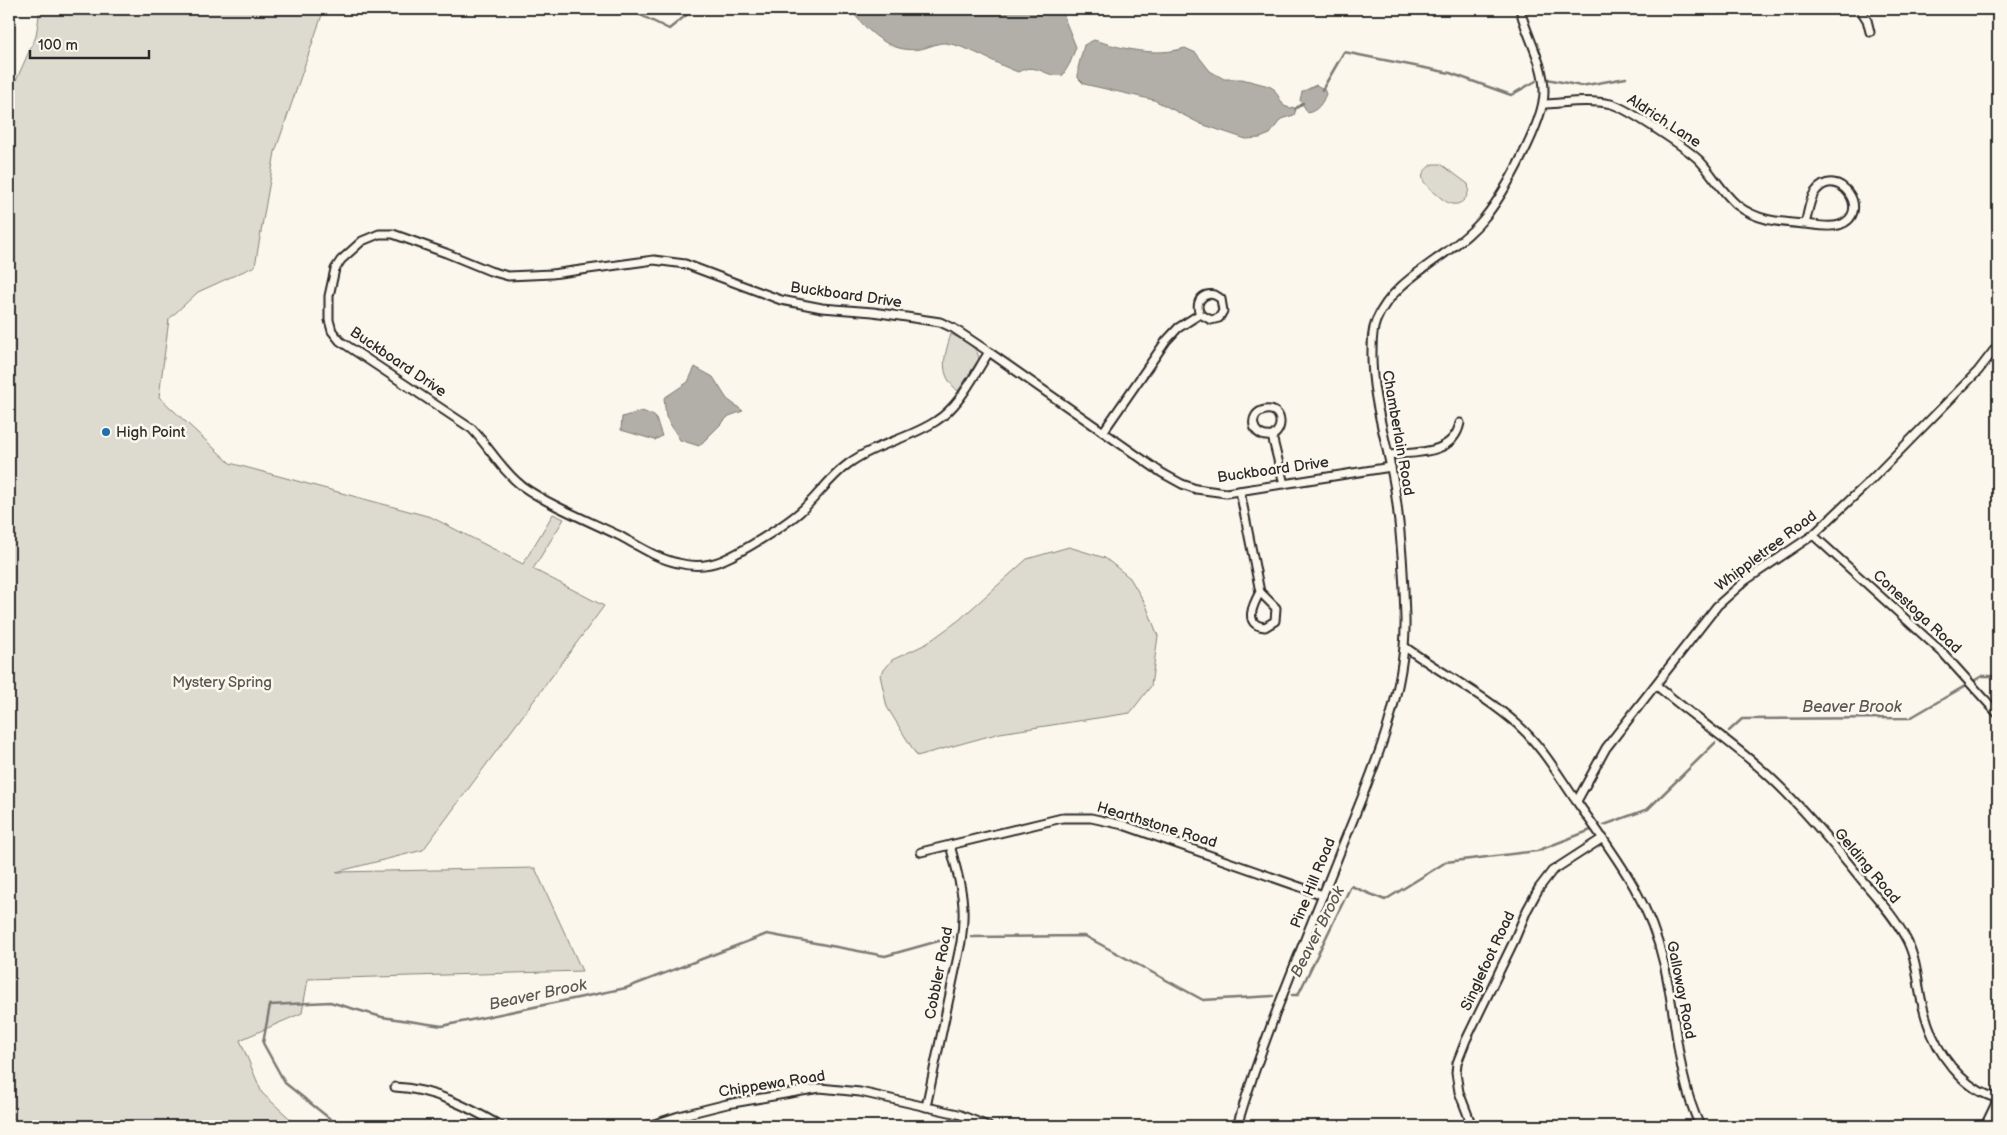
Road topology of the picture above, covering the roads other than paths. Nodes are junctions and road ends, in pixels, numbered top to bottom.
1 (1520, 9) edge
2 (1860, 9) edge
3 (1870, 32) dead end
4 (1543, 104) junction
5 (1805, 224) junction
6 (1200, 314) dead end
7 (1998, 345) edge
8 (989, 352) junction
9 (1460, 423) dead end
10 (1103, 432) junction
11 (1272, 436) dead end
12 (1389, 455) junction
13 (1391, 467) junction
14 (1284, 484) junction
15 (1240, 491) junction
16 (1813, 535) junction
17 (1260, 592) junction
18 (1405, 647) junction
19 (1656, 685) junction
20 (1998, 714) edge
21 (1577, 801) junction
22 (1603, 838) junction
23 (950, 845) junction
24 (921, 852) dead end
25 (1323, 895) junction
26 (395, 1087) dead end
27 (1998, 1099) edge
28 (926, 1107) junction
29 (501, 1126) edge
30 (648, 1126) edge
31 (988, 1126) edge
32 (1237, 1126) edge
33 (1472, 1126) edge
34 (1700, 1126) edge
35 (1985, 1126) edge

1 - 4 street, Chamberlain Road
2 - 3 street
4 - 5 street, Aldrich Lane
4 - 12 street, Chamberlain Road
5 - 5 street, Aldrich Lane
6 - 10 street
7 - 16 street, Whippletree Road
8 - 8 street, Buckboard Drive
8 - 10 street, Buckboard Drive
9 - 12 street
10 - 15 street, Buckboard Drive
11 - 14 street
12 - 13 street, Chamberlain Road
13 - 14 street, Buckboard Drive
13 - 18 street, Chamberlain Road
14 - 15 street, Buckboard Drive
15 - 17 street
16 - 19 street, Whippletree Road
16 - 20 street, Conestoga Road
17 - 17 street
18 - 21 street, Galloway Road
18 - 25 street, Pine Hill Road
19 - 21 street, Whippletree Road
19 - 27 street, Gelding Road
21 - 22 street, Galloway Road
22 - 33 street, Singlefoot Road
22 - 34 street, Galloway Road
23 - 24 street, Hearthstone Road
23 - 25 street, Hearthstone Road
23 - 28 street, Cobbler Road
25 - 32 street, Pine Hill Road
26 - 29 street
27 - 35 street
28 - 30 street, Chippewa Road
28 - 31 street, Chippewa Road

